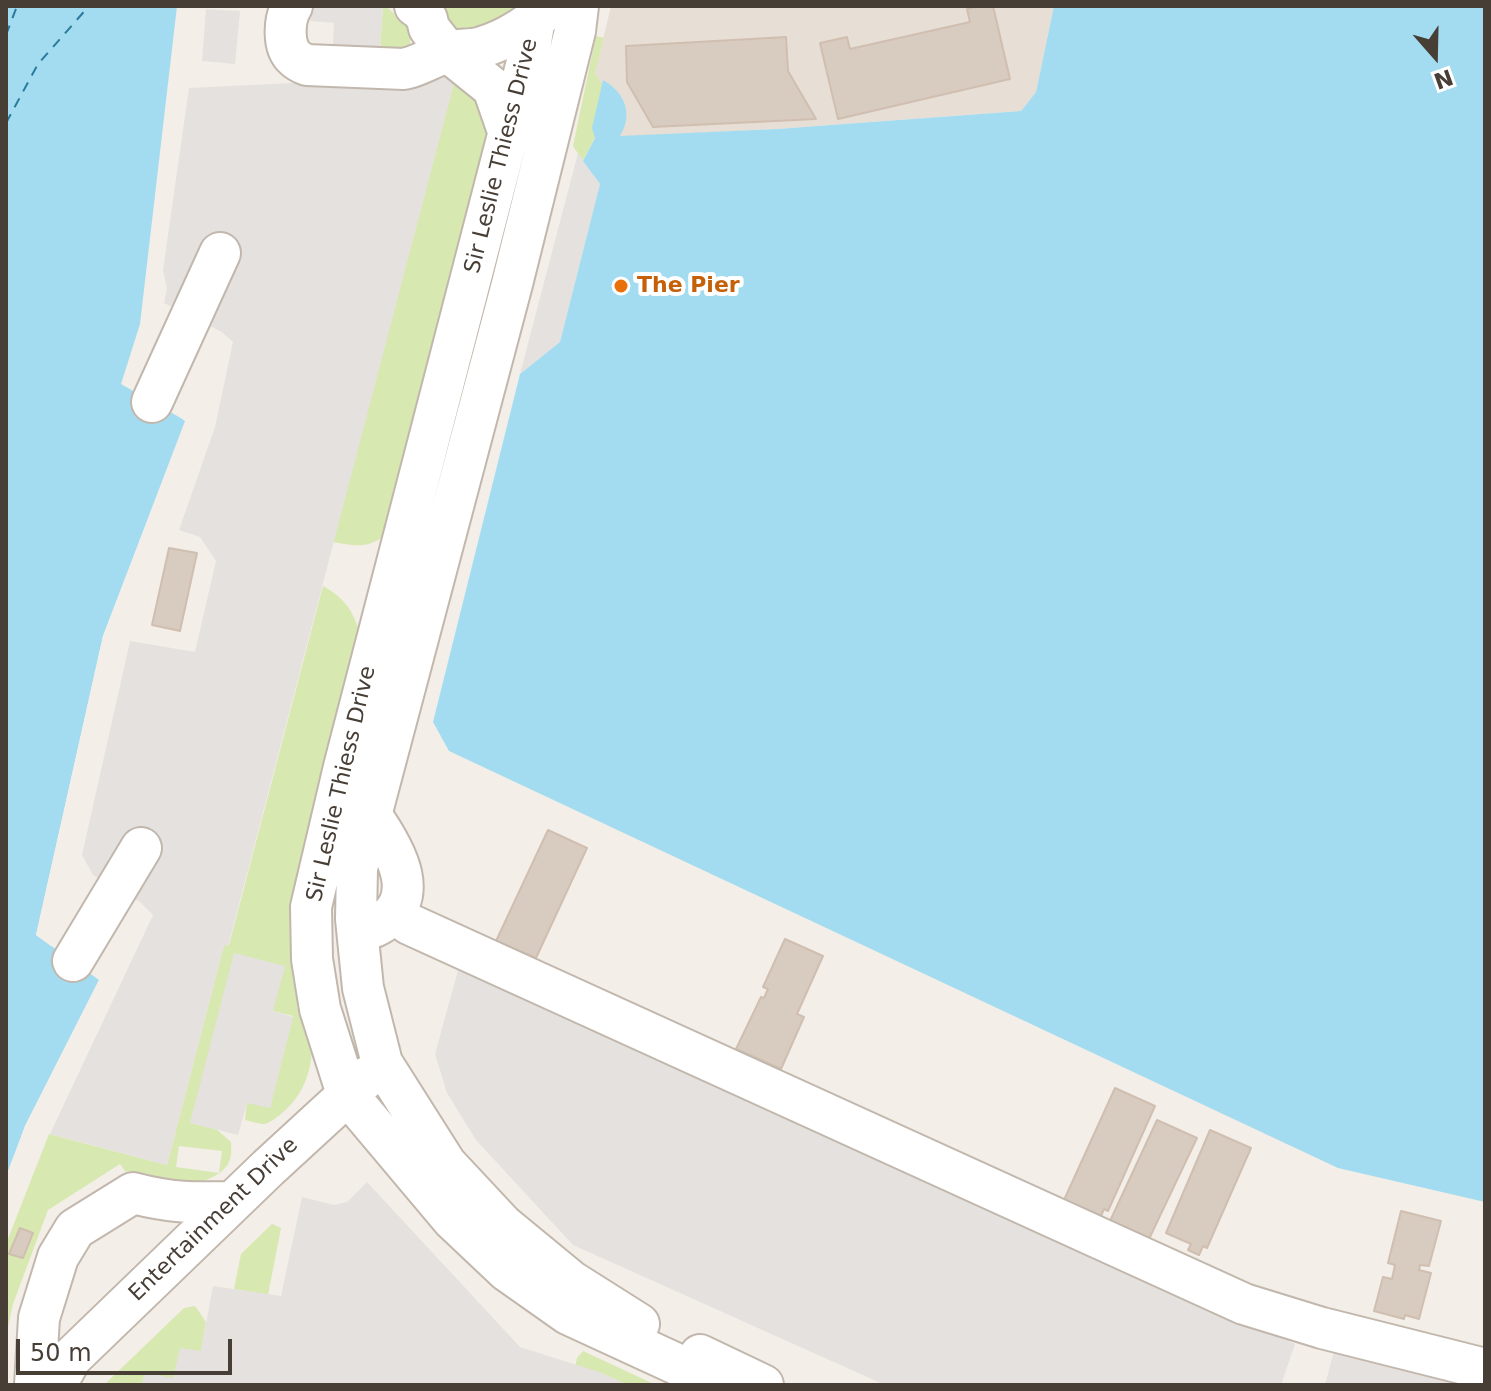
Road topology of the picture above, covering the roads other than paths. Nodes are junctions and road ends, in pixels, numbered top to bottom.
1 (292, 6) edge
2 (415, 6) edge
3 (578, 6) edge
4 (541, 10) edge
5 (447, 51) junction
6 (509, 134) junction
7 (220, 253) dead end
8 (152, 402) dead end
9 (371, 815) junction
10 (141, 848) dead end
11 (395, 913) junction
12 (358, 933) junction
13 (73, 961) dead end
14 (382, 1063) junction
15 (347, 1094) junction
16 (232, 1202) junction
17 (1485, 1369) edge
18 (35, 1385) edge
19 (56, 1385) edge
20 (722, 1385) edge
21 (763, 1385) edge

1 - 5 street
2 - 5 street
3 - 9 street, Sir Leslie Thiess Drive
4 - 5 street
4 - 6 street, Sir Leslie Thiess Drive
5 - 6 street
6 - 15 street, Sir Leslie Thiess Drive
7 - 8 street
9 - 11 street
9 - 12 street, Sir Leslie Thiess Drive
10 - 13 street
11 - 12 street
11 - 17 street
12 - 14 street, Sir Leslie Thiess Drive
14 - 15 street, Entertainment Drive
14 - 21 street, Sir Leslie Thiess Drive
15 - 16 street, Entertainment Drive
15 - 20 street, Sir Leslie Thiess Drive
16 - 18 street
16 - 19 street, Entertainment Drive

